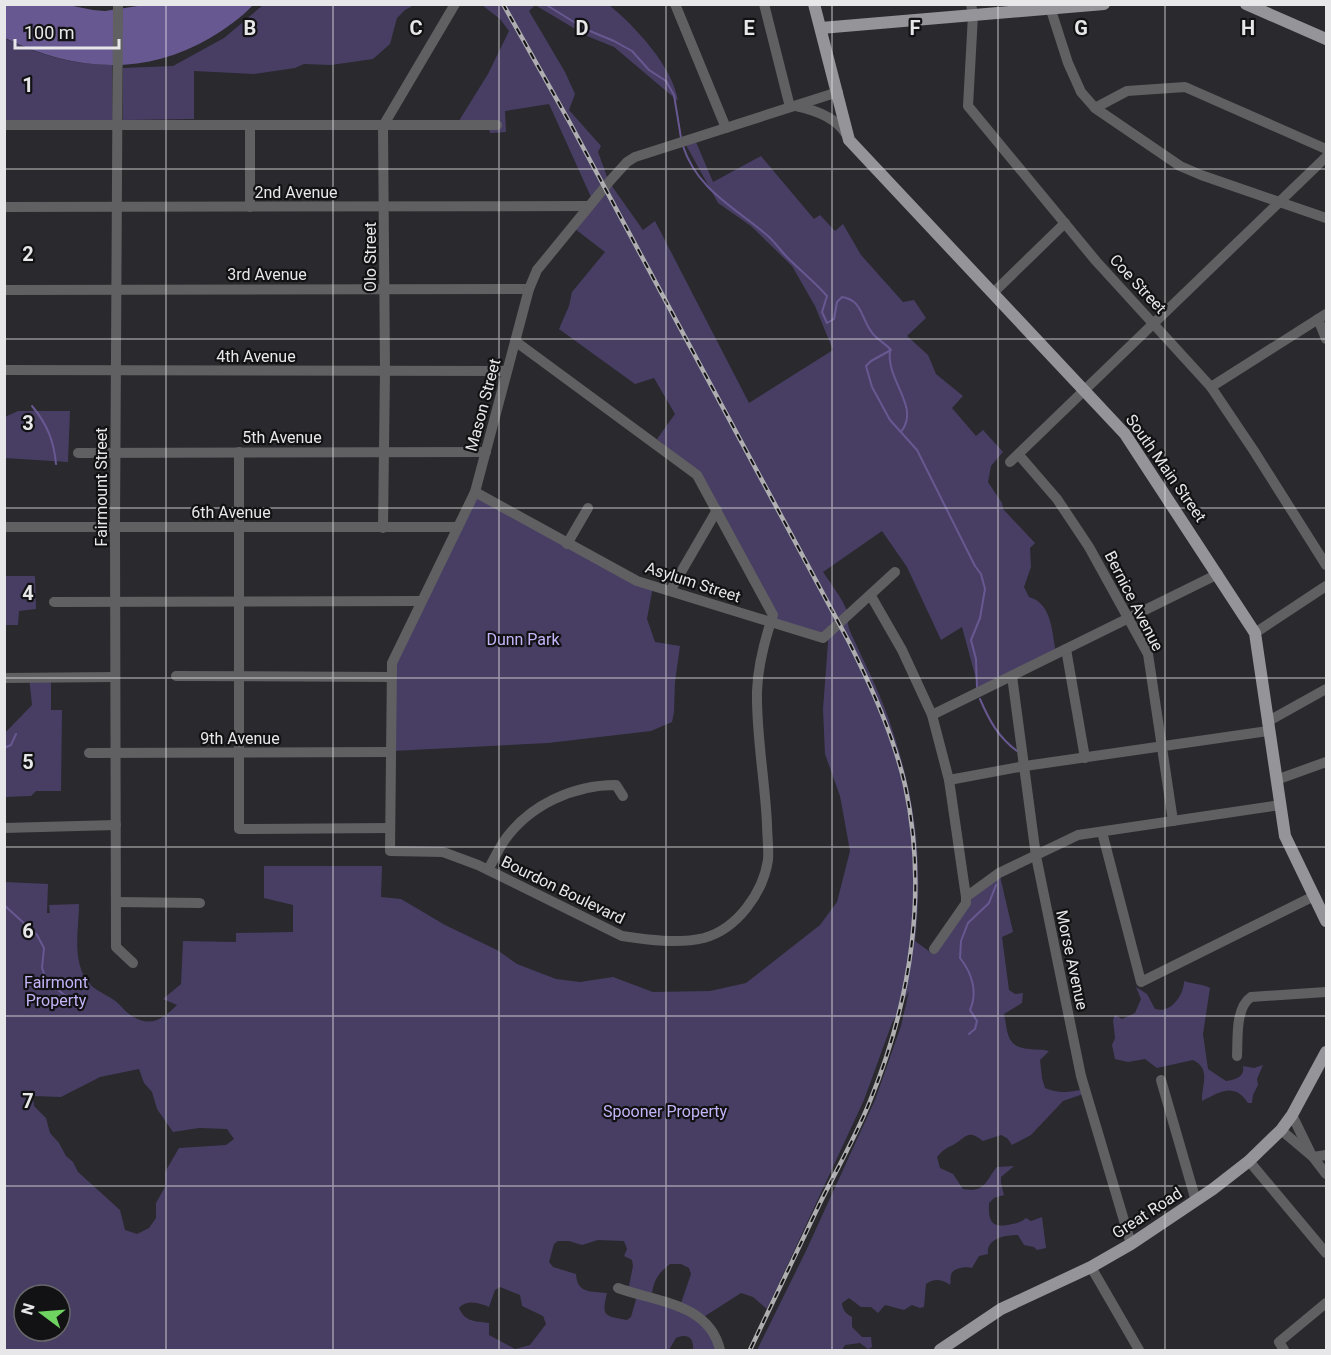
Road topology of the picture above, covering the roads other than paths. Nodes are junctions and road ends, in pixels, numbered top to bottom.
1 (454, 4) edge
2 (675, 4) edge
3 (764, 4) edge
4 (814, 4) edge
5 (1104, 4) edge
6 (1246, 4) edge
7 (118, 5) edge
8 (1050, 6) edge
9 (1267, 8) edge
10 (972, 10) edge
11 (821, 28) junction
12 (1326, 39) edge
13 (838, 92) junction
14 (793, 106) junction
15 (1095, 108) junction
16 (4, 125) edge
17 (497, 125) dead end
18 (118, 126) junction
19 (250, 126) junction
20 (383, 126) junction
21 (726, 128) junction
22 (849, 140) junction
23 (1326, 150) edge
24 (1326, 157) edge
25 (1280, 202) junction
26 (384, 206) junction
27 (589, 206) junction
28 (4, 207) edge
29 (118, 207) junction
30 (250, 207) junction
31 (1326, 218) edge
32 (1065, 223) junction
33 (385, 288) junction
34 (529, 289) junction
35 (4, 290) edge
36 (116, 290) junction
37 (993, 292) junction
38 (1322, 317) edge
39 (1155, 324) junction
40 (1326, 339) edge
41 (515, 341) junction
42 (4, 370) edge
43 (116, 370) junction
44 (507, 370) junction
45 (385, 371) junction
46 (1211, 387) junction
47 (1085, 391) junction
48 (239, 452) junction
49 (486, 452) junction
50 (78, 453) dead end
51 (116, 453) junction
52 (384, 453) junction
53 (475, 492) junction
54 (588, 508) dead end
55 (717, 510) junction
56 (4, 527) edge
57 (238, 527) junction
58 (458, 527) junction
59 (115, 528) junction
60 (383, 528) junction
61 (567, 544) junction
62 (1326, 565) edge
63 (895, 572) dead end
64 (1218, 574) junction
65 (1326, 586) edge
66 (670, 591) junction
67 (871, 596) junction
68 (422, 601) junction
69 (54, 602) dead end
70 (116, 603) junction
71 (238, 603) junction
72 (1129, 619) junction
73 (770, 622) junction
74 (1255, 633) junction
75 (1066, 649) junction
76 (176, 676) dead end
77 (1012, 676) junction
78 (391, 677) junction
79 (4, 678) edge
80 (115, 678) junction
81 (238, 678) junction
82 (1326, 689) edge
83 (932, 715) junction
84 (1268, 726) junction
85 (1162, 747) junction
86 (391, 752) junction
87 (89, 753) dead end
88 (116, 753) junction
89 (238, 753) junction
90 (1085, 758) junction
91 (1326, 762) edge
92 (1026, 766) junction
93 (949, 780) junction
94 (1276, 780) junction
95 (623, 795) dead end
96 (1280, 805) junction
97 (1173, 821) junction
98 (116, 825) junction
99 (4, 828) edge
100 (390, 828) junction
101 (1102, 831) junction
102 (390, 851) joint
103 (1036, 856) junction
104 (488, 870) junction
105 (1314, 896) junction
106 (966, 897) junction
107 (116, 902) junction
108 (200, 903) dead end
109 (1326, 921) edge
110 (934, 949) dead end
111 (133, 963) dead end
112 (1326, 992) edge
113 (1326, 1052) edge
114 (1237, 1056) dead end
115 (1323, 1065) edge
116 (1161, 1080) dead end
117 (1292, 1115) junction
118 (1281, 1130) junction
119 (1326, 1155) edge
120 (1313, 1157) junction
121 (1249, 1161) junction
122 (1326, 1174) edge
123 (1196, 1201) junction
124 (1131, 1244) junction
125 (1326, 1254) edge
126 (1091, 1267) junction
127 (618, 1288) dead end
128 (1326, 1303) edge
129 (1282, 1346) edge
130 (720, 1350) edge
131 (940, 1350) edge
132 (1139, 1350) edge

1 - 20 street
2 - 21 street
3 - 14 street
4 - 11 main road
5 - 8 main road
6 - 9 main road
7 - 18 street, Fairmount Street
8 - 10 main road
8 - 15 street
9 - 12 main road
10 - 11 main road
10 - 32 street, Coe Street
11 - 13 main road
13 - 14 street, Mason Street
13 - 22 main road
14 - 21 street, Mason Street
14 - 22 street
15 - 23 street
15 - 25 street
16 - 18 street
17 - 20 street
18 - 19 street
18 - 29 street, Fairmount Street
19 - 20 street
19 - 30 street
20 - 26 street, Olo Street
21 - 27 street, Mason Street
22 - 37 main road, South Main Street
24 - 25 street
25 - 31 street
25 - 39 street
26 - 27 street, 2nd Avenue
26 - 30 street, 2nd Avenue
26 - 33 street, Olo Street
27 - 34 street, Mason Street
28 - 29 street, 2nd Avenue
29 - 30 street, 2nd Avenue
29 - 36 street, Fairmount Street
32 - 37 street
32 - 39 street, Coe Street
33 - 34 street, 3rd Avenue
33 - 36 street, 3rd Avenue
33 - 45 street, Olo Street
34 - 41 street, Mason Street
35 - 36 street, 3rd Avenue
36 - 43 street, Fairmount Street
37 - 47 main road, South Main Street
38 - 40 street
38 - 46 street
39 - 46 street, Coe Street
39 - 47 street
41 - 44 street, Mason Street
41 - 55 street
42 - 43 street, 4th Avenue
43 - 45 street, 4th Avenue
43 - 51 street, Fairmount Street
44 - 45 street, 4th Avenue
44 - 49 street, Mason Street
45 - 52 street, Olo Street
46 - 62 street, Coe Street
47 - 64 main road, South Main Street
47 - 72 street, Bernice Avenue
48 - 51 street, 5th Avenue
48 - 52 street, 5th Avenue
48 - 57 street
49 - 52 street, 5th Avenue
49 - 53 street, Mason Street
50 - 51 street, 5th Avenue
51 - 59 street, Fairmount Street
52 - 60 street, Olo Street
53 - 58 street, Mason Street
53 - 61 street, Asylum Street
54 - 61 street
55 - 66 street
55 - 73 street
56 - 59 street, 6th Avenue
57 - 59 street, 6th Avenue
57 - 60 street, 6th Avenue
57 - 71 street
58 - 60 street, 6th Avenue
58 - 68 street, Mason Street
59 - 70 street, Fairmount Street
61 - 66 street, Asylum Street
63 - 67 street, Asylum Street
64 - 72 street
64 - 74 main road, South Main Street
65 - 74 street
66 - 73 street, Asylum Street
67 - 73 street, Asylum Street
67 - 83 street
68 - 71 street
68 - 78 street, Mason Street
69 - 70 street
70 - 71 street
70 - 80 street, Fairmount Street
71 - 81 street
72 - 75 street
72 - 85 street, Bernice Avenue
73 - 104 street, Bourdon Boulevard
74 - 84 main road, South Main Street
75 - 77 street
75 - 90 street
76 - 81 street
77 - 83 street
77 - 92 street, Morse Avenue
78 - 81 street
78 - 86 street, Mason Street
79 - 80 street
80 - 88 street, Fairmount Street
81 - 89 street
82 - 84 street
83 - 93 street
84 - 85 street
84 - 94 main road, South Main Street
85 - 90 street
85 - 97 street, Bernice Avenue
86 - 89 street, 9th Avenue
86 - 100 street, Mason Street
87 - 88 street, 9th Avenue
88 - 89 street, 9th Avenue
88 - 98 street, Fairmount Street
89 - 100 street
90 - 92 street
91 - 94 street
92 - 93 street
92 - 103 street, Morse Avenue
93 - 106 street
94 - 96 main road, South Main Street
95 - 104 street
96 - 97 street
96 - 105 main road, South Main Street
97 - 101 street
98 - 99 street
98 - 107 street, Fairmount Street
100 - 102 street, Mason Street
101 - 103 street
101 - 105 street
102 - 104 street, Bourdon Boulevard
103 - 106 street
103 - 124 street, Morse Avenue
105 - 109 main road, South Main Street
106 - 110 street
107 - 108 street
107 - 111 street, Fairmount Street
112 - 114 street
113 - 115 main road, Great Road
115 - 117 main road, Great Road
116 - 123 street
117 - 118 main road, Great Road
117 - 120 street
118 - 120 street
118 - 121 main road, Great Road
119 - 120 street
120 - 122 street
121 - 123 main road, Great Road
121 - 125 street
123 - 124 main road, Great Road
124 - 126 main road, Great Road
126 - 131 main road, Great Road
126 - 132 street
127 - 130 street
128 - 129 street

